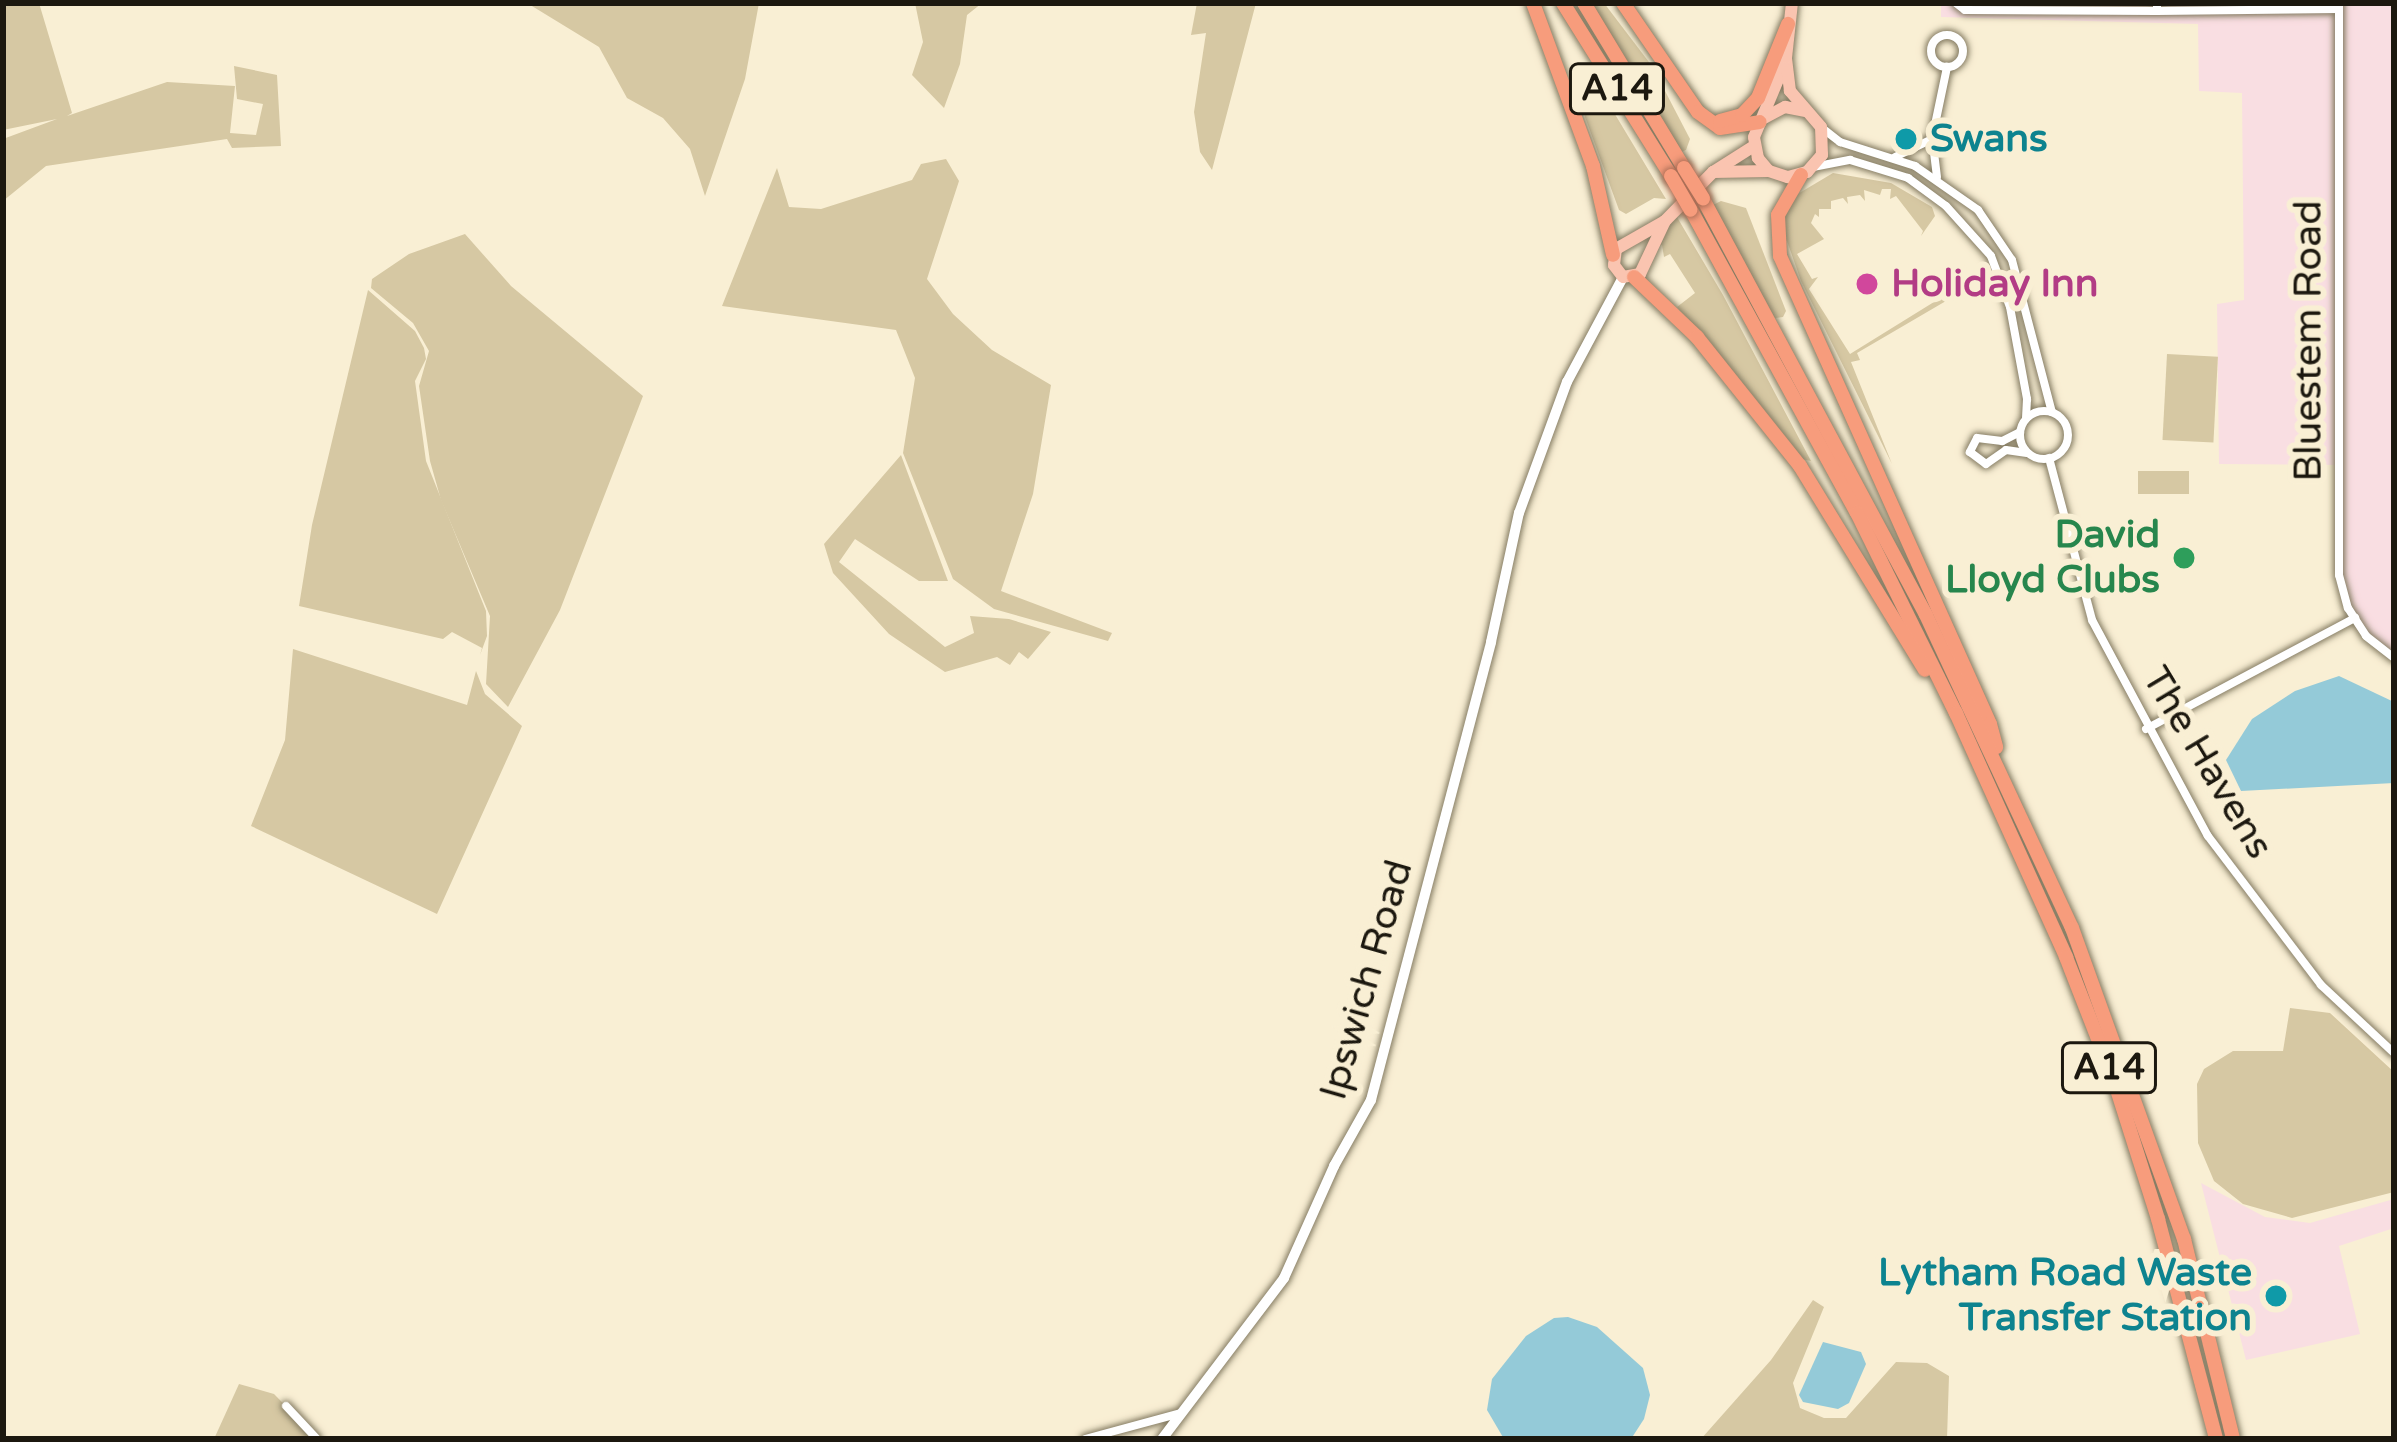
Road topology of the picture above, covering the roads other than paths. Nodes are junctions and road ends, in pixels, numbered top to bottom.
1 (1532, 3) edge
2 (1563, 3) edge
3 (1584, 3) edge
4 (1623, 3) edge
5 (1792, 3) edge
6 (1956, 3) edge
7 (2339, 6) edge
8 (2157, 7) edge
9 (1788, 25) junction
10 (1786, 58) junction
11 (1947, 67) junction
12 (1807, 112) junction
13 (1708, 120) junction
14 (1762, 120) junction
15 (1821, 127) junction
16 (1932, 139) junction
17 (1754, 146) junction
18 (1894, 158) junction
19 (1768, 171) junction
20 (1807, 171) junction
21 (1677, 172) junction
22 (1712, 172) junction
23 (1938, 178) junction
24 (1697, 205) junction
25 (1665, 221) junction
26 (1613, 255) junction
27 (1628, 277) junction
28 (2052, 412) junction
29 (2026, 418) junction
30 (2020, 432) junction
31 (2028, 454) junction
32 (2049, 458) junction
33 (2355, 618) junction
34 (2394, 658) edge
35 (1956, 713) junction
36 (2146, 729) junction
37 (2003, 776) junction
38 (2394, 1053) edge
39 (286, 1406) dead end
40 (1183, 1413) junction
41 (317, 1439) edge
42 (1085, 1439) edge
43 (1162, 1439) edge
44 (2216, 1439) edge
45 (2234, 1439) edge

1 - 26 highway, A14
2 - 21 highway, A14
3 - 21 highway, A14
4 - 13 highway, A14
5 - 9 main road
6 - 8 street
7 - 8 street
7 - 33 street, Bluestem Road
9 - 10 main road
9 - 13 highway, A14
10 - 12 main road
10 - 14 main road
11 - 11 street
11 - 16 street
12 - 14 main road
12 - 15 main road
13 - 14 highway, A14
14 - 17 main road
15 - 18 street, The Havens
15 - 20 main road
16 - 18 street
16 - 23 street
17 - 19 main road
17 - 22 main road
18 - 23 street, The Havens
19 - 20 main road
19 - 22 main road
20 - 29 street
20 - 37 highway, A14
21 - 24 highway, A14, bridge
22 - 25 main road
23 - 28 street, The Havens
24 - 35 highway, A14
24 - 37 highway, A14
25 - 26 main road
25 - 27 main road
26 - 27 main road
27 - 35 highway, A14
27 - 40 street, Ipswich Road
28 - 29 street
28 - 32 street, The Havens
29 - 30 street
30 - 31 street
30 - 31 street
31 - 32 street
32 - 36 street, The Havens
33 - 34 street, Bluestem Road
33 - 36 street
35 - 44 highway, A14
36 - 38 street, The Havens
37 - 45 highway, A14
39 - 41 street
40 - 42 street
40 - 43 street, Ipswich Road

